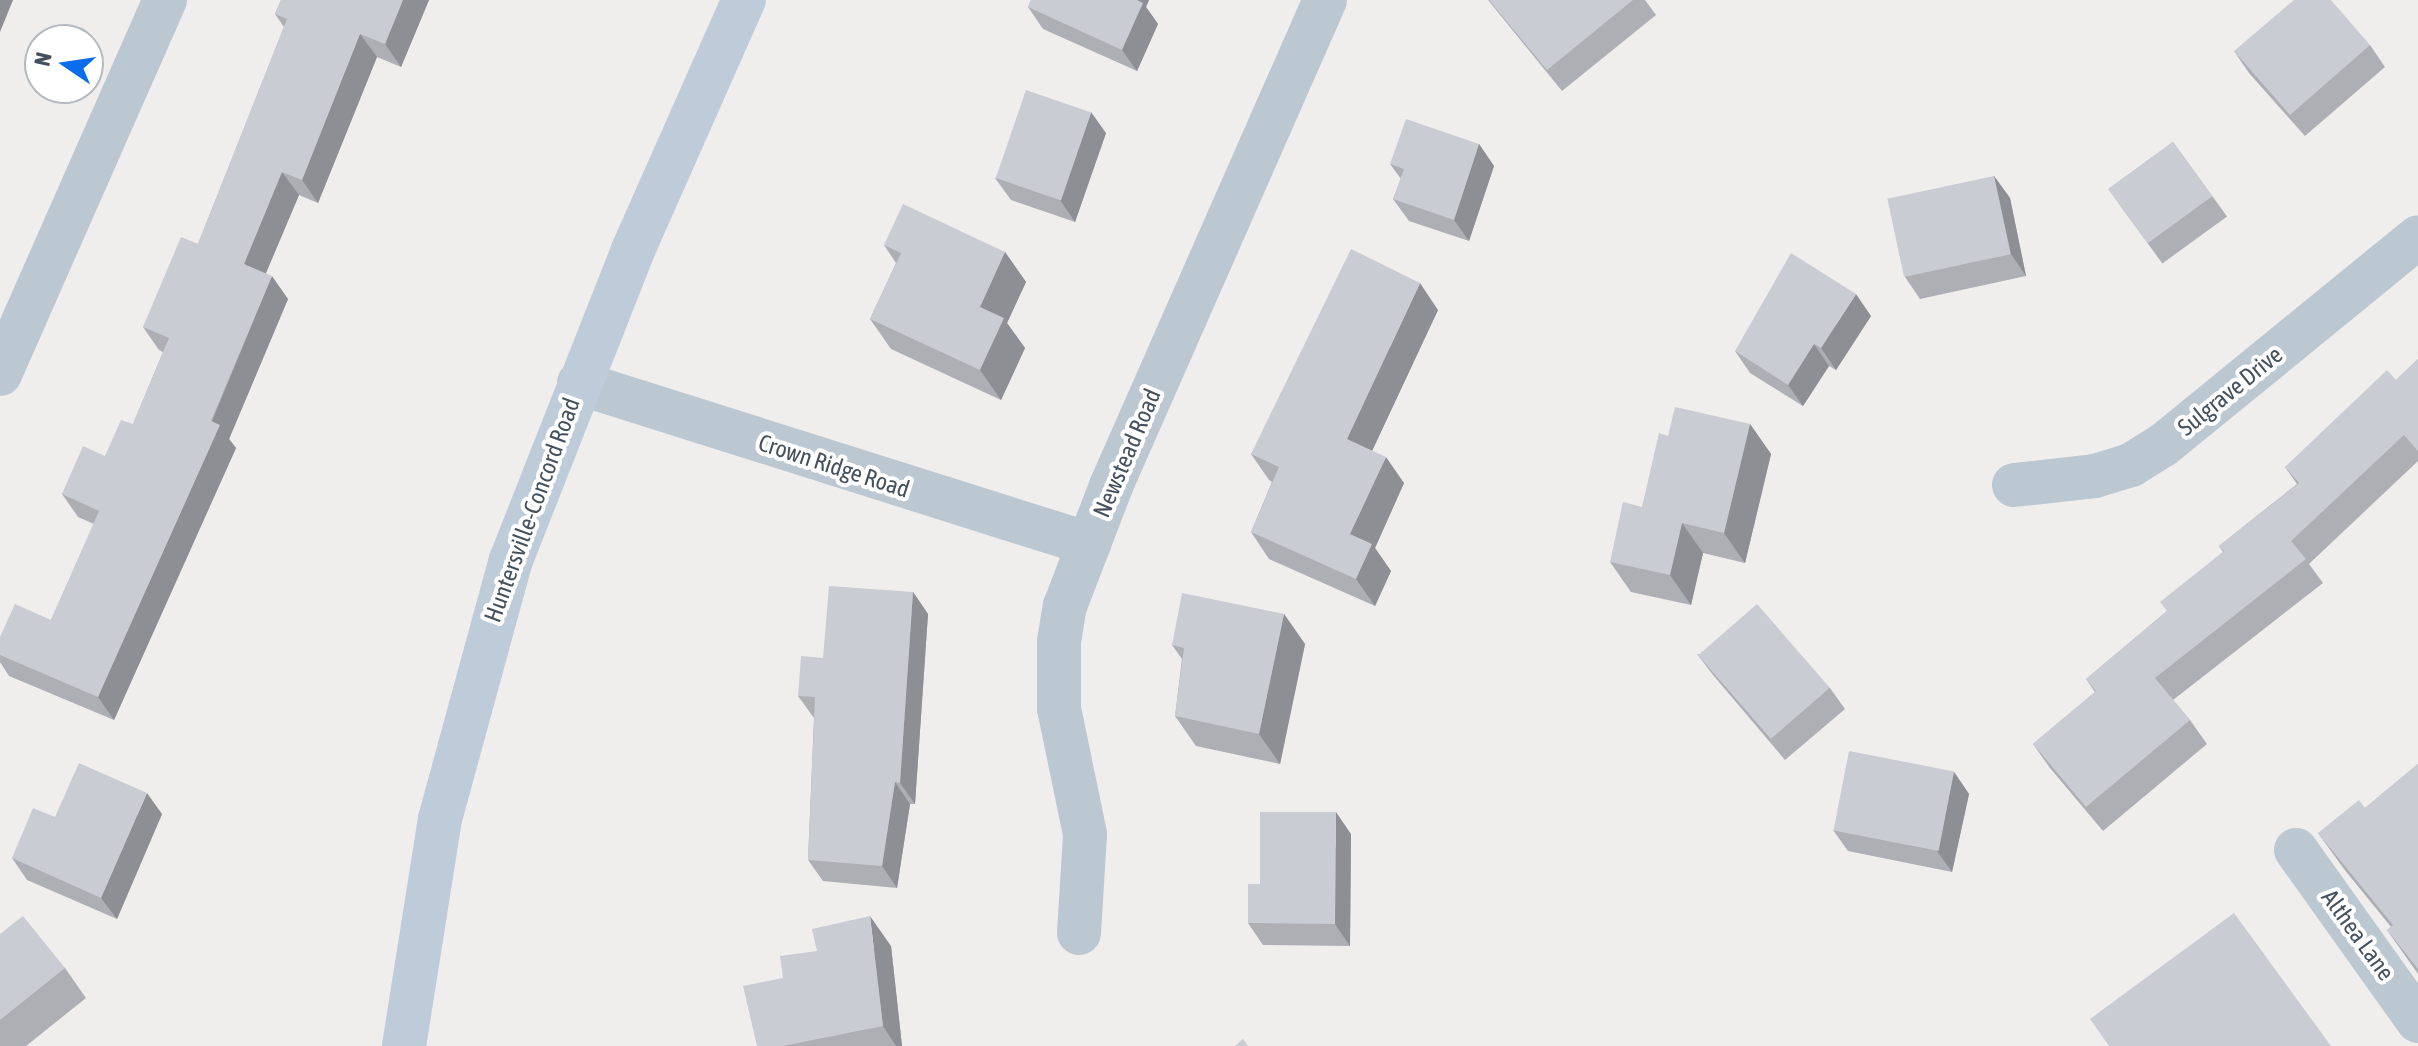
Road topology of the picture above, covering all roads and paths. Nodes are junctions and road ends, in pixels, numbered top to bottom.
1 (165, 0) edge
2 (744, 0) edge
3 (1325, 0) edge
4 (2418, 237) edge
5 (0, 374) edge
6 (579, 383) junction
7 (2014, 485) dead end
8 (1089, 544) junction
9 (2296, 850) dead end
10 (1079, 933) dead end
11 (2418, 1021) edge
12 (404, 1046) edge

1 - 5 street
2 - 6 main road, Huntersville-Concord Road
3 - 8 street, Newstead Road
4 - 7 street, Sulgrave Drive
6 - 8 street, Crown Ridge Road
6 - 12 main road, Huntersville-Concord Road
8 - 10 street, Newstead Road
9 - 11 street, Althea Lane

